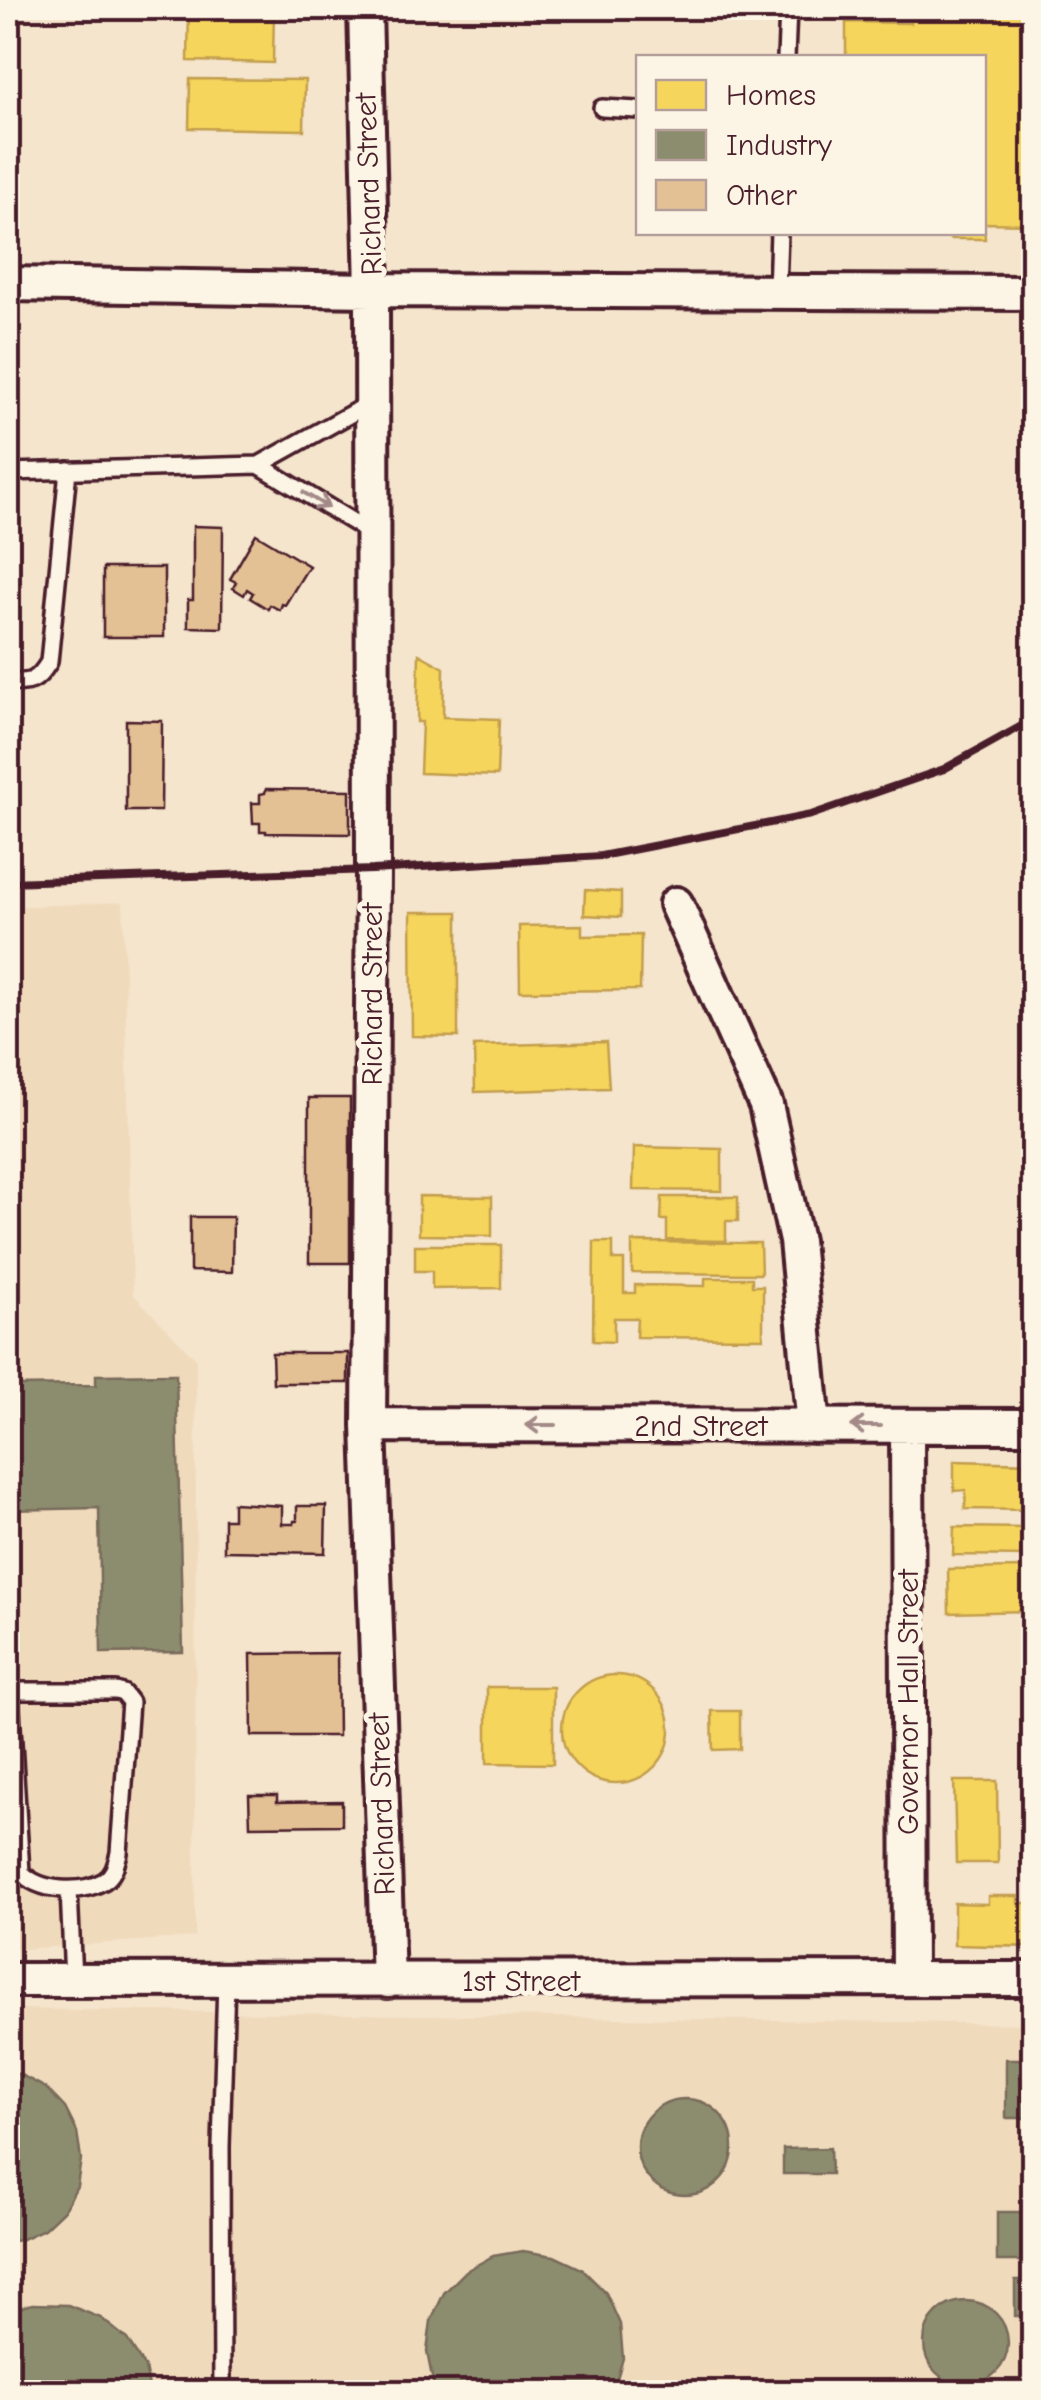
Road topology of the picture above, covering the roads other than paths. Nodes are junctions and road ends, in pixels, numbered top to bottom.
1 (364, 8) edge
2 (788, 8) edge
3 (786, 55) edge
4 (602, 108) dead end
5 (636, 110) edge
6 (779, 235) edge
7 (8, 284) edge
8 (372, 290) junction
9 (777, 292) junction
10 (1034, 293) edge
11 (372, 402) junction
12 (259, 465) junction
13 (68, 470) junction
14 (8, 472) edge
15 (372, 535) junction
16 (8, 682) edge
17 (676, 904) dead end
18 (369, 1424) junction
19 (814, 1426) junction
20 (907, 1426) junction
21 (1034, 1426) edge
22 (69, 1890) junction
23 (909, 1978) junction
24 (1034, 1979) edge
25 (8, 1980) edge
26 (73, 1980) junction
27 (226, 1981) junction
28 (388, 1981) junction
29 (222, 2392) edge

1 - 8 street, Richard Street
2 - 3 lane
4 - 5 lane
6 - 9 lane
7 - 8 street
8 - 9 street
8 - 11 street, Richard Street
9 - 10 street
11 - 12 lane
11 - 15 street, Richard Street
12 - 13 lane
12 -> 15 lane
13 - 14 lane
13 - 16 lane
15 - 18 street, Richard Street
17 - 19 street
19 -> 18 street, 2nd Street
18 - 28 street, Richard Street
20 -> 19 street, 2nd Street
20 - 21 street, 2nd Street
20 - 23 street, Governor Hall Street
22 - 22 lane
22 - 26 lane
23 - 24 street, 1st Street
23 - 28 street, 1st Street
25 - 26 street, 1st Street
26 - 27 street, 1st Street
27 - 28 street, 1st Street
27 - 29 lane

